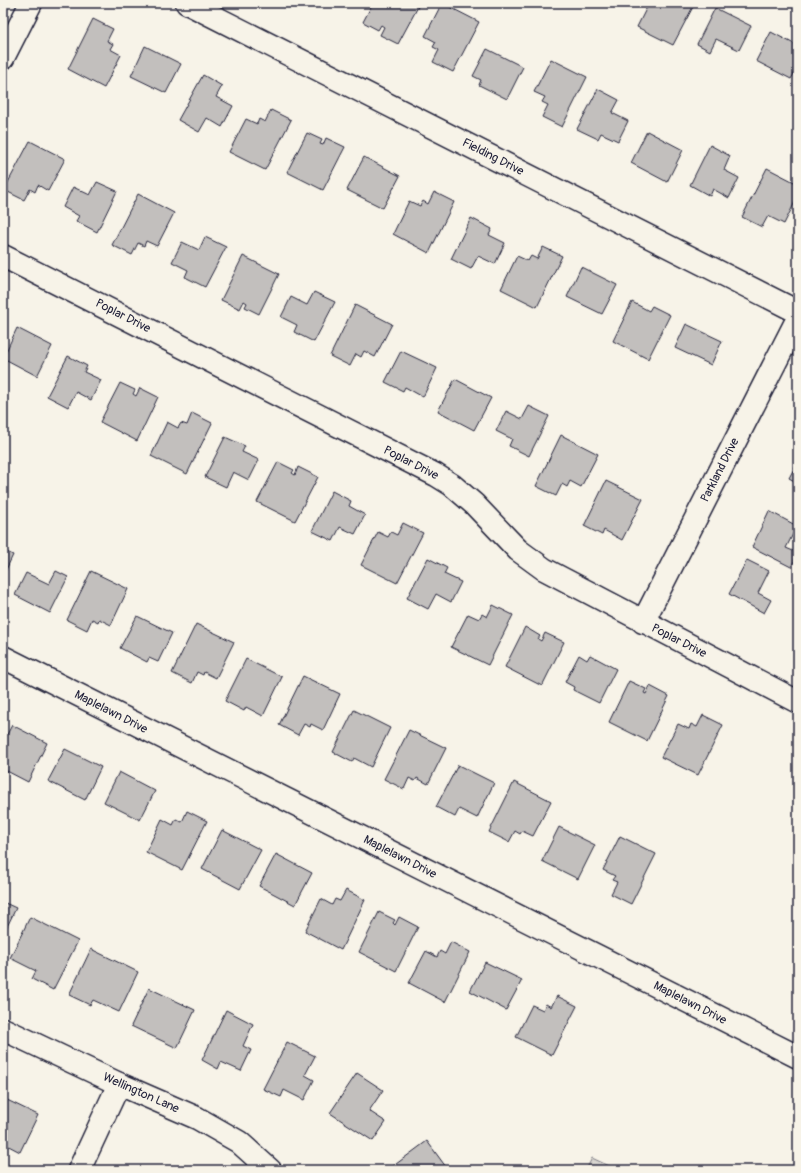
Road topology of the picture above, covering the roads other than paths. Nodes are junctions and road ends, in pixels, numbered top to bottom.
1 (30, 3) edge
2 (187, 3) edge
3 (3, 58) edge
4 (3, 256) edge
5 (798, 312) edge
6 (798, 318) edge
7 (643, 622) junction
8 (3, 657) edge
9 (798, 702) edge
10 (3, 1029) edge
11 (798, 1057) edge
12 (119, 1084) junction
13 (79, 1170) edge
14 (270, 1170) edge

1 - 3 street
2 - 5 street, Fielding Drive
4 - 7 street, Poplar Drive
6 - 7 street, Parkland Drive
7 - 9 street, Poplar Drive
8 - 11 street, Maplelawn Drive
10 - 12 street, Wellington Lane
12 - 13 street
12 - 14 street, Wellington Lane

